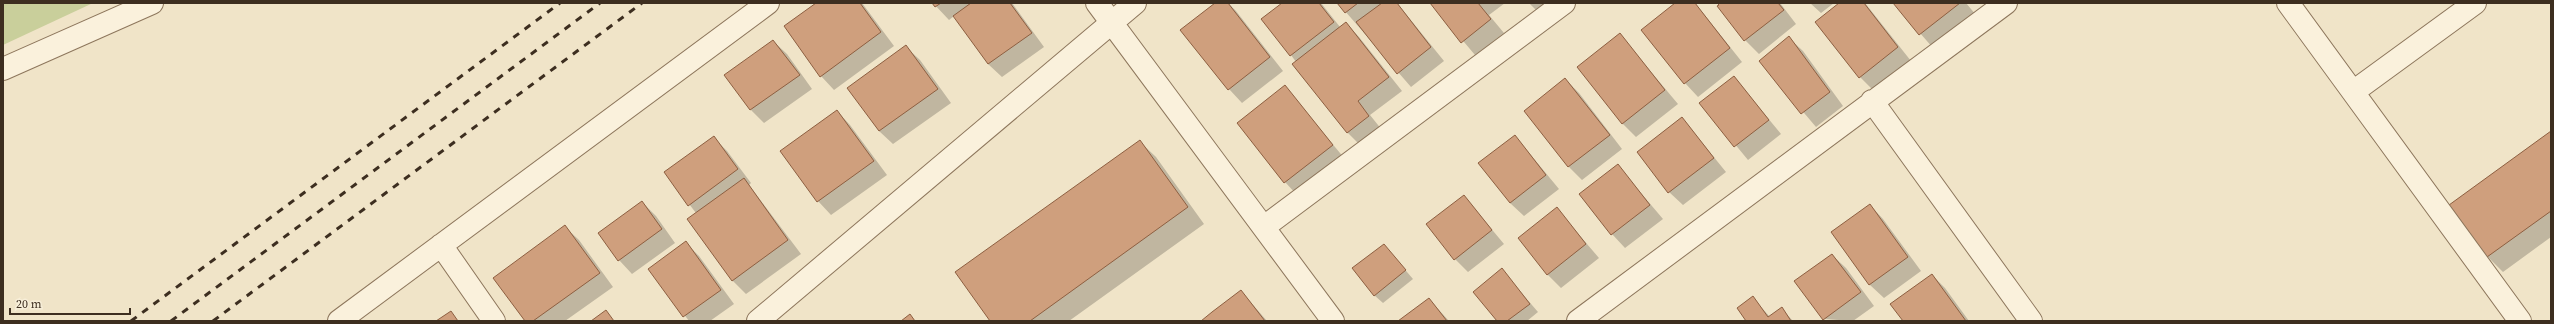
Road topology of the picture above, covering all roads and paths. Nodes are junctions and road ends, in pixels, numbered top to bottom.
1 (152, 3) edge
2 (768, 3) edge
3 (1097, 3) edge
4 (1135, 3) edge
5 (1564, 3) edge
6 (2006, 3) edge
7 (2288, 3) edge
8 (2475, 3) edge
9 (1112, 24) junction
10 (3, 69) edge
11 (2353, 92) junction
12 (1872, 101) junction
13 (1264, 227) junction
14 (441, 245) junction
15 (339, 321) edge
16 (494, 321) edge
17 (758, 321) edge
18 (1334, 321) edge
19 (1578, 321) edge
20 (2031, 321) edge
21 (2520, 321) edge

1 - 10 street
2 - 14 street
3 - 9 street
4 - 9 street
5 - 13 street
6 - 12 street
7 - 11 street
8 - 11 street
9 - 13 street
9 - 17 street
11 - 21 street
12 - 19 street
12 - 20 street
13 - 18 street
14 - 15 street
14 - 16 street

